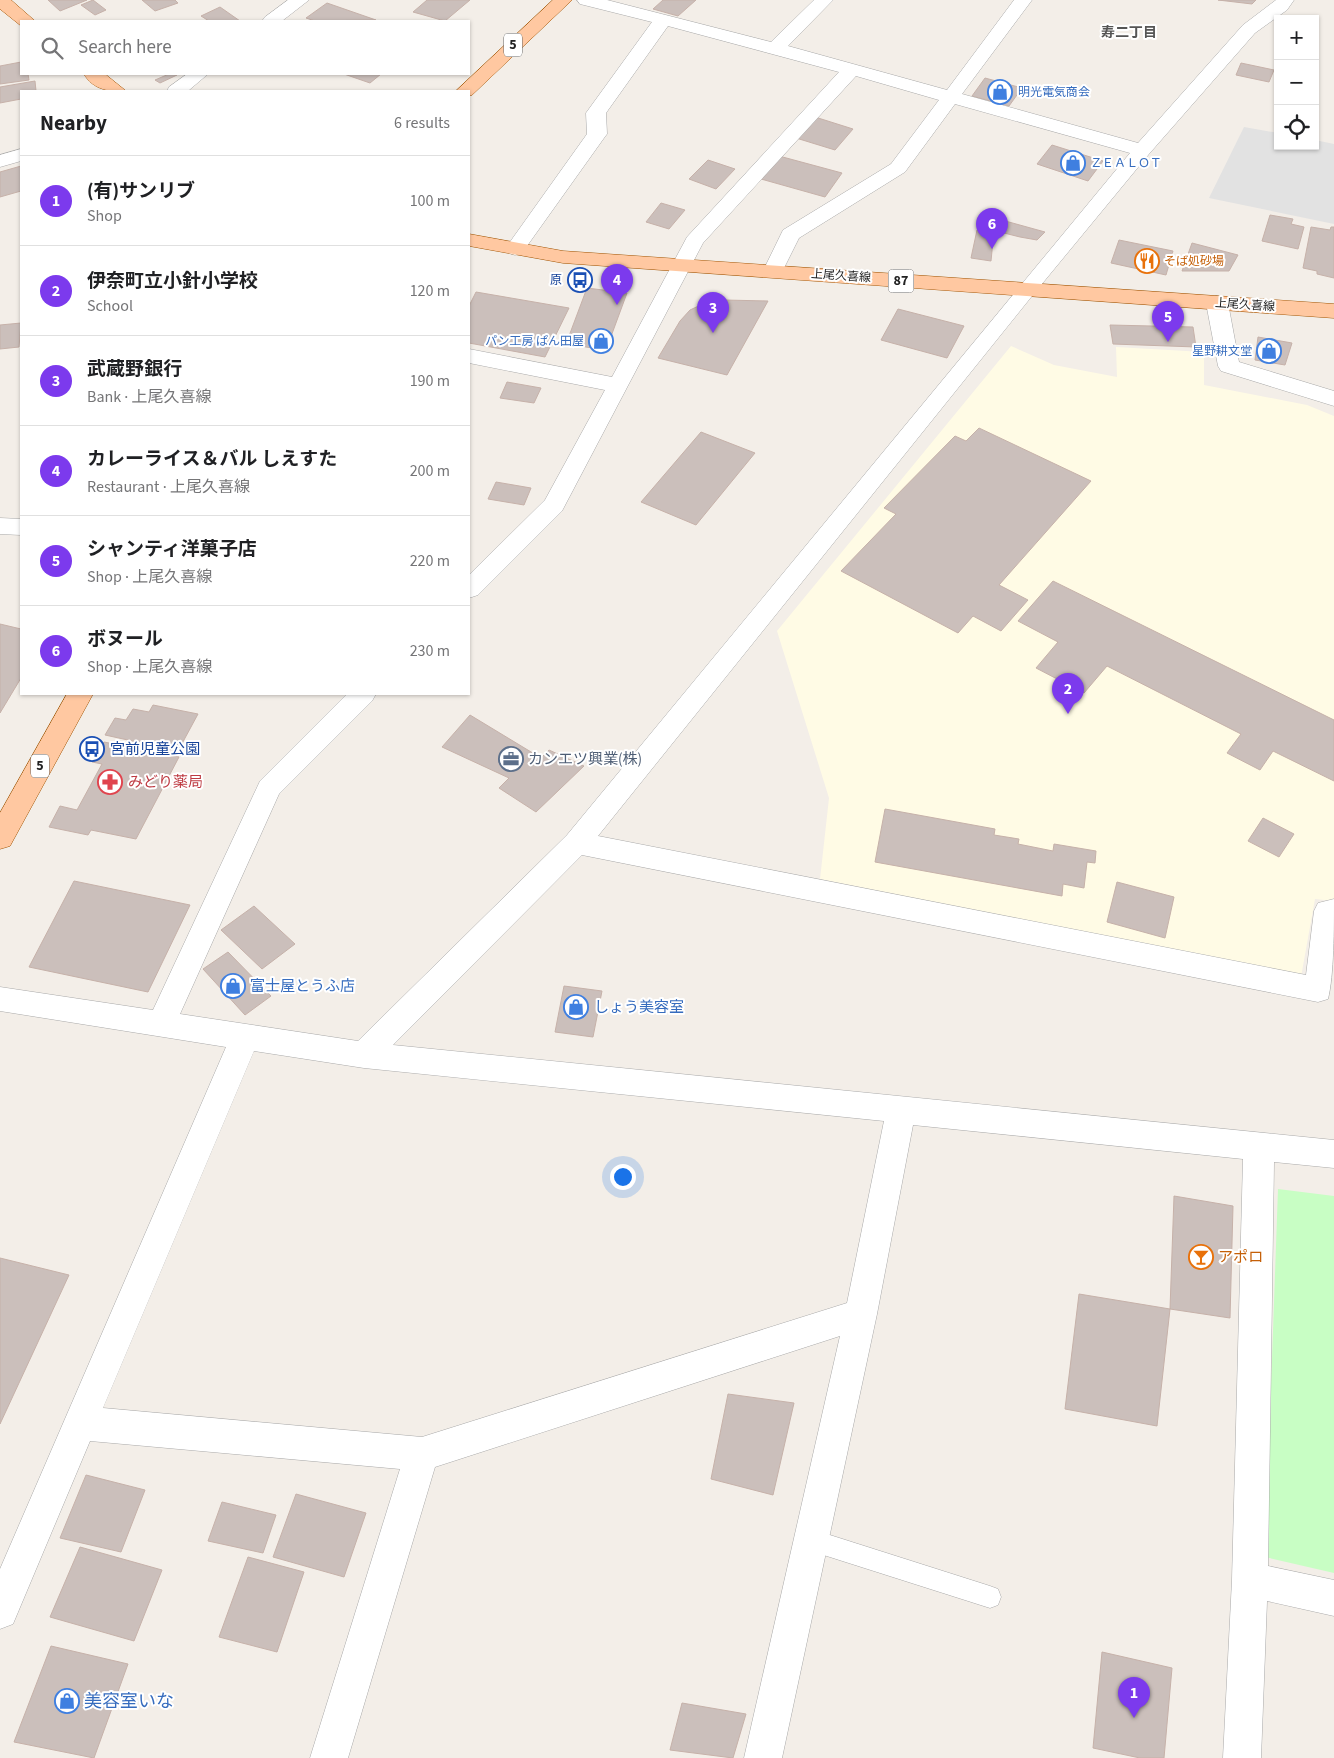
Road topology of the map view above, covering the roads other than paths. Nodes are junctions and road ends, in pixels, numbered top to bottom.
1 (0, 0) edge
2 (300, 0) edge
3 (563, 0) edge
4 (586, 0) edge
5 (824, 0) edge
6 (1023, 0) edge
7 (1285, 0) edge
8 (274, 13) edge
9 (25, 20) edge
10 (663, 20) junction
11 (775, 48) junction
12 (852, 69) junction
13 (94, 75) edge
14 (198, 75) edge
15 (116, 90) edge
16 (177, 90) edge
17 (466, 90) edge
18 (951, 97) junction
19 (1142, 150) junction
20 (20, 155) edge
21 (0, 161) edge
22 (470, 240) edge
23 (515, 249) junction
24 (682, 267) junction
25 (773, 271) junction
26 (1025, 291) junction
27 (1217, 303) junction
28 (1334, 311) edge
29 (470, 356) edge
30 (618, 386) junction
31 (1334, 398) edge
32 (0, 526) edge
33 (20, 527) edge
34 (470, 588) edge
35 (79, 695) edge
36 (363, 695) edge
37 (0, 838) edge
38 (577, 844) junction
39 (1334, 911) edge
40 (0, 999) edge
41 (161, 1024) junction
42 (245, 1037) junction
43 (364, 1055) junction
44 (901, 1110) junction
45 (1259, 1147) junction
46 (1334, 1154) edge
47 (861, 1314) junction
48 (80, 1423) junction
49 (422, 1454) junction
50 (811, 1540) junction
51 (1250, 1580) junction
52 (990, 1597) dead end
53 (1334, 1598) edge
54 (0, 1611) edge
55 (329, 1758) edge
56 (763, 1758) edge
57 (1242, 1758) edge

1 - 9 main road
2 - 8 street
3 - 17 main road, 5
4 - 10 street
5 - 11 street
6 - 18 street
7 - 19 street
10 - 11 street
10 - 23 street
11 - 12 street
12 - 18 street
12 - 24 street
13 - 15 main road
14 - 16 street
18 - 19 street
18 - 25 street
19 - 26 street
20 - 21 street
22 - 23 main road, 上尾久喜線 / 87
23 - 24 main road, 上尾久喜線 / 87
24 - 25 main road, 上尾久喜線 / 87
24 - 30 street
25 - 26 main road, 上尾久喜線 / 87
26 - 27 main road, 上尾久喜線 / 87
26 - 38 street
27 - 28 main road, 上尾久喜線 / 87
27 - 31 street
29 - 30 street
30 - 34 street
32 - 33 street
35 - 37 main road, 5
36 - 41 street
38 - 39 street
38 - 43 street
40 - 41 street
41 - 42 street
42 - 43 street
42 - 48 street
43 - 44 street
44 - 45 street
44 - 47 street
45 - 46 street
45 - 51 street
47 - 49 street
47 - 50 street
48 - 49 street
48 - 54 street
49 - 55 street
50 - 52 lane
50 - 56 street
51 - 53 street
51 - 57 street

